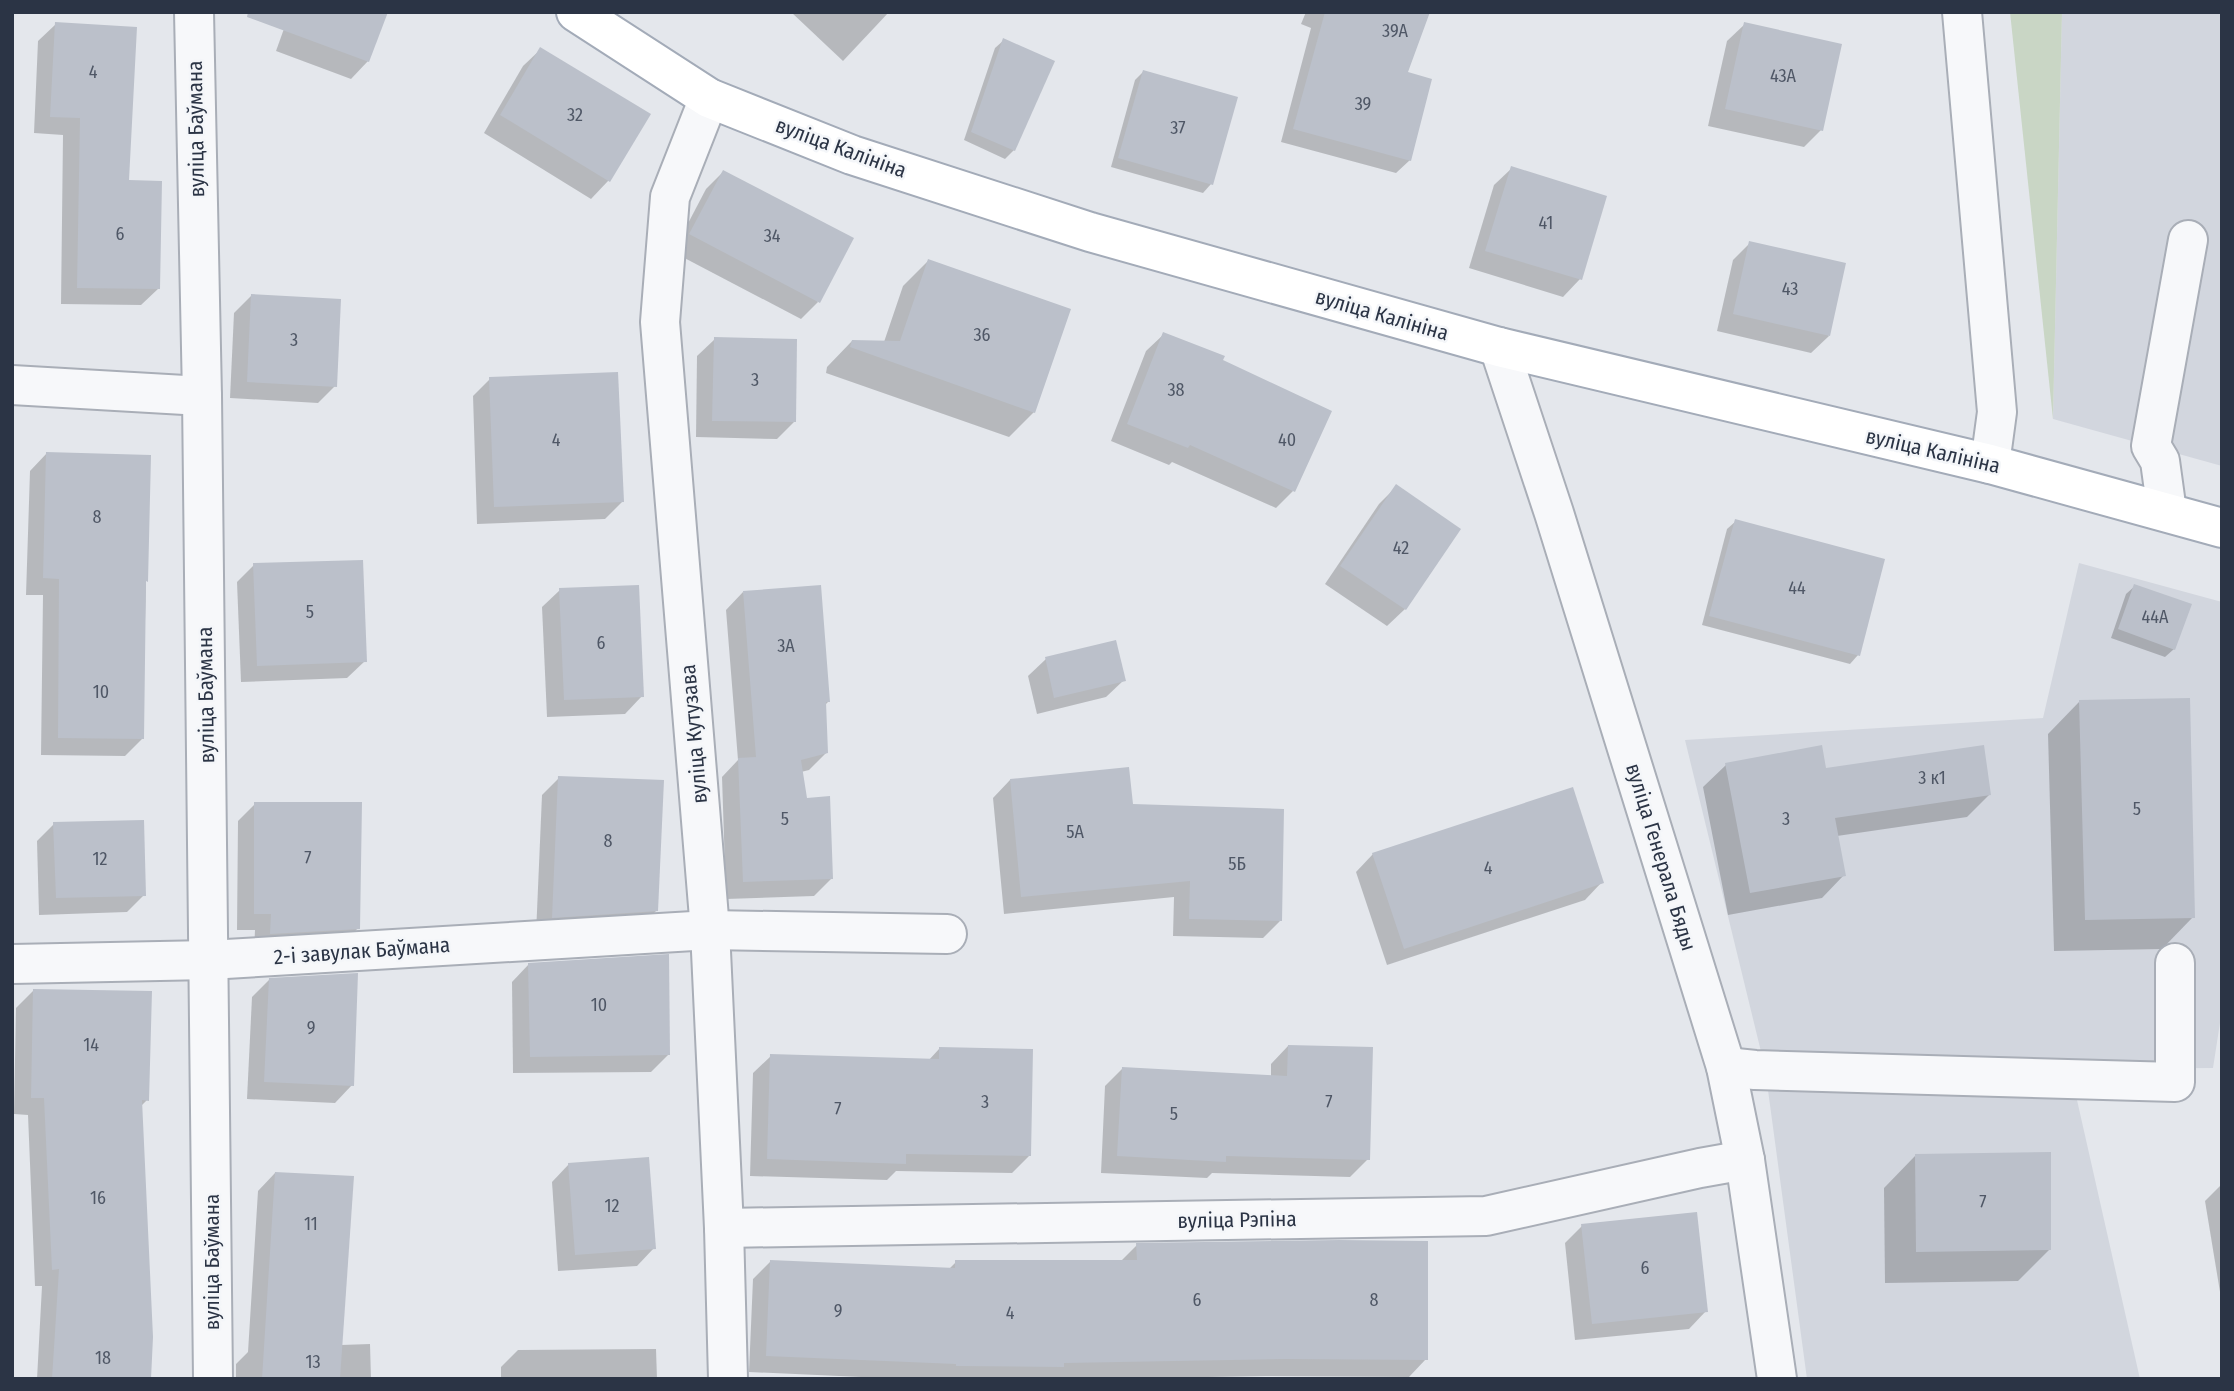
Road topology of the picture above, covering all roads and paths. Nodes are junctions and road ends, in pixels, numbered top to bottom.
1 (194, 12) edge
2 (1962, 12) edge
3 (578, 13) edge
4 (709, 98) junction
5 (2188, 240) dead end
6 (1499, 347) junction
7 (12, 386) edge
8 (202, 396) junction
9 (1990, 464) junction
10 (2167, 512) junction
11 (2222, 528) edge
12 (710, 930) junction
13 (947, 934) dead end
14 (209, 960) junction
15 (2175, 963) dead end
16 (12, 964) edge
17 (1726, 1067) junction
18 (1745, 1160) junction
19 (724, 1228) junction
20 (213, 1379) edge
21 (728, 1379) edge
22 (1777, 1379) edge

1 - 8 street, вуліца Баўмана
2 - 9 street
3 - 4 main road, вуліца Калініна
4 - 6 main road, вуліца Калініна
4 - 12 street, вуліца Кутузава
5 - 10 street
6 - 9 main road, вуліца Калініна
6 - 17 street, вуліца Генерала Бяды
7 - 8 street
8 - 14 street, вуліца Баўмана
9 - 10 main road, вуліца Калініна
10 - 11 main road, вуліца Калініна
12 - 13 street, 2-і завулак Баўмана
12 - 14 street, 2-і завулак Баўмана
12 - 19 street, вуліца Кутузава
14 - 16 street, 2-і завулак Баўмана
14 - 20 street, вуліца Баўмана
15 - 17 street
17 - 18 street, вуліца Генерала Бяды
18 - 19 street, вуліца Рэпіна
18 - 22 street, вуліца Генерала Бяды
19 - 21 street, вуліца Кутузава

